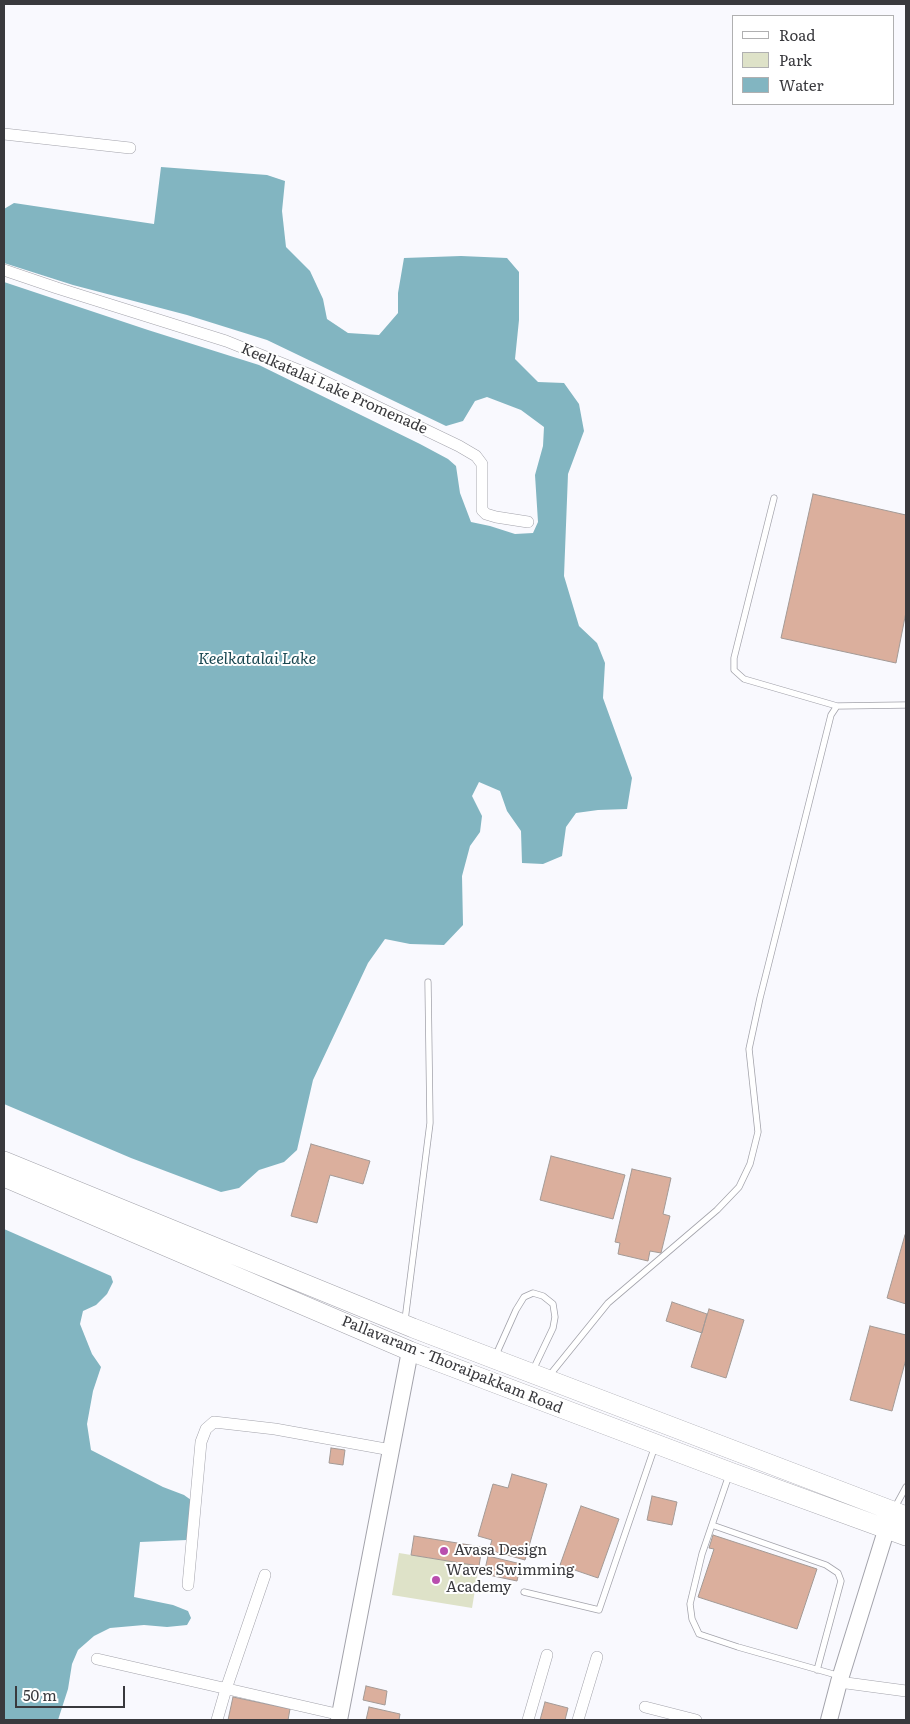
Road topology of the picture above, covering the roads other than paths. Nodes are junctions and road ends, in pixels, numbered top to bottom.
1 (4, 134) edge
2 (130, 148) dead end
3 (4, 270) edge
4 (774, 498) dead end
5 (528, 522) dead end
6 (906, 705) edge
7 (837, 706) junction
8 (428, 982) dead end
9 (4, 1161) edge
10 (4, 1177) edge
11 (404, 1325) junction
12 (410, 1351) junction
13 (494, 1359) junction
14 (539, 1376) junction
15 (656, 1444) junction
16 (391, 1450) junction
17 (730, 1472) junction
18 (906, 1487) edge
19 (895, 1519) edge
20 (712, 1525) junction
21 (906, 1536) edge
22 (265, 1575) dead end
23 (188, 1585) dead end
24 (524, 1592) dead end
25 (547, 1655) dead end
26 (597, 1657) dead end
27 (97, 1659) dead end
28 (817, 1670) junction
29 (840, 1679) junction
30 (226, 1689) junction
31 (906, 1691) edge
32 (646, 1707) dead end
33 (340, 1717) edge
34 (217, 1720) edge
35 (528, 1720) edge
36 (578, 1720) edge
37 (696, 1720) edge
38 (829, 1720) edge

1 - 2 street
3 - 5 street, Keelkatalai Lake Promenade
4 - 7 lane
6 - 7 lane
7 - 14 lane
8 - 11 lane
9 - 11 main road, Pallavaram - Thoraipakkam Road
10 - 12 main road, Pallavaram - Thoraipakkam Road
11 - 13 main road, Pallavaram - Thoraipakkam Road
12 - 15 main road, Pallavaram - Thoraipakkam Road
12 - 16 street
13 - 14 main road, Pallavaram - Thoraipakkam Road
13 - 14 lane
14 - 19 main road, Pallavaram - Thoraipakkam Road
15 - 17 main road, Pallavaram - Thoraipakkam Road
15 - 24 lane
16 - 23 street
16 - 33 street
17 - 19 main road, Pallavaram - Thoraipakkam Road
17 - 20 lane
18 - 19 lane
19 - 21 main road, Pallavaram - Thoraipakkam Road
19 - 29 street
20 - 28 lane
20 - 28 lane
22 - 30 street
25 - 35 street
26 - 36 street
27 - 30 street
28 - 29 lane
29 - 31 street
29 - 38 street
30 - 33 street
30 - 34 street
32 - 37 street

